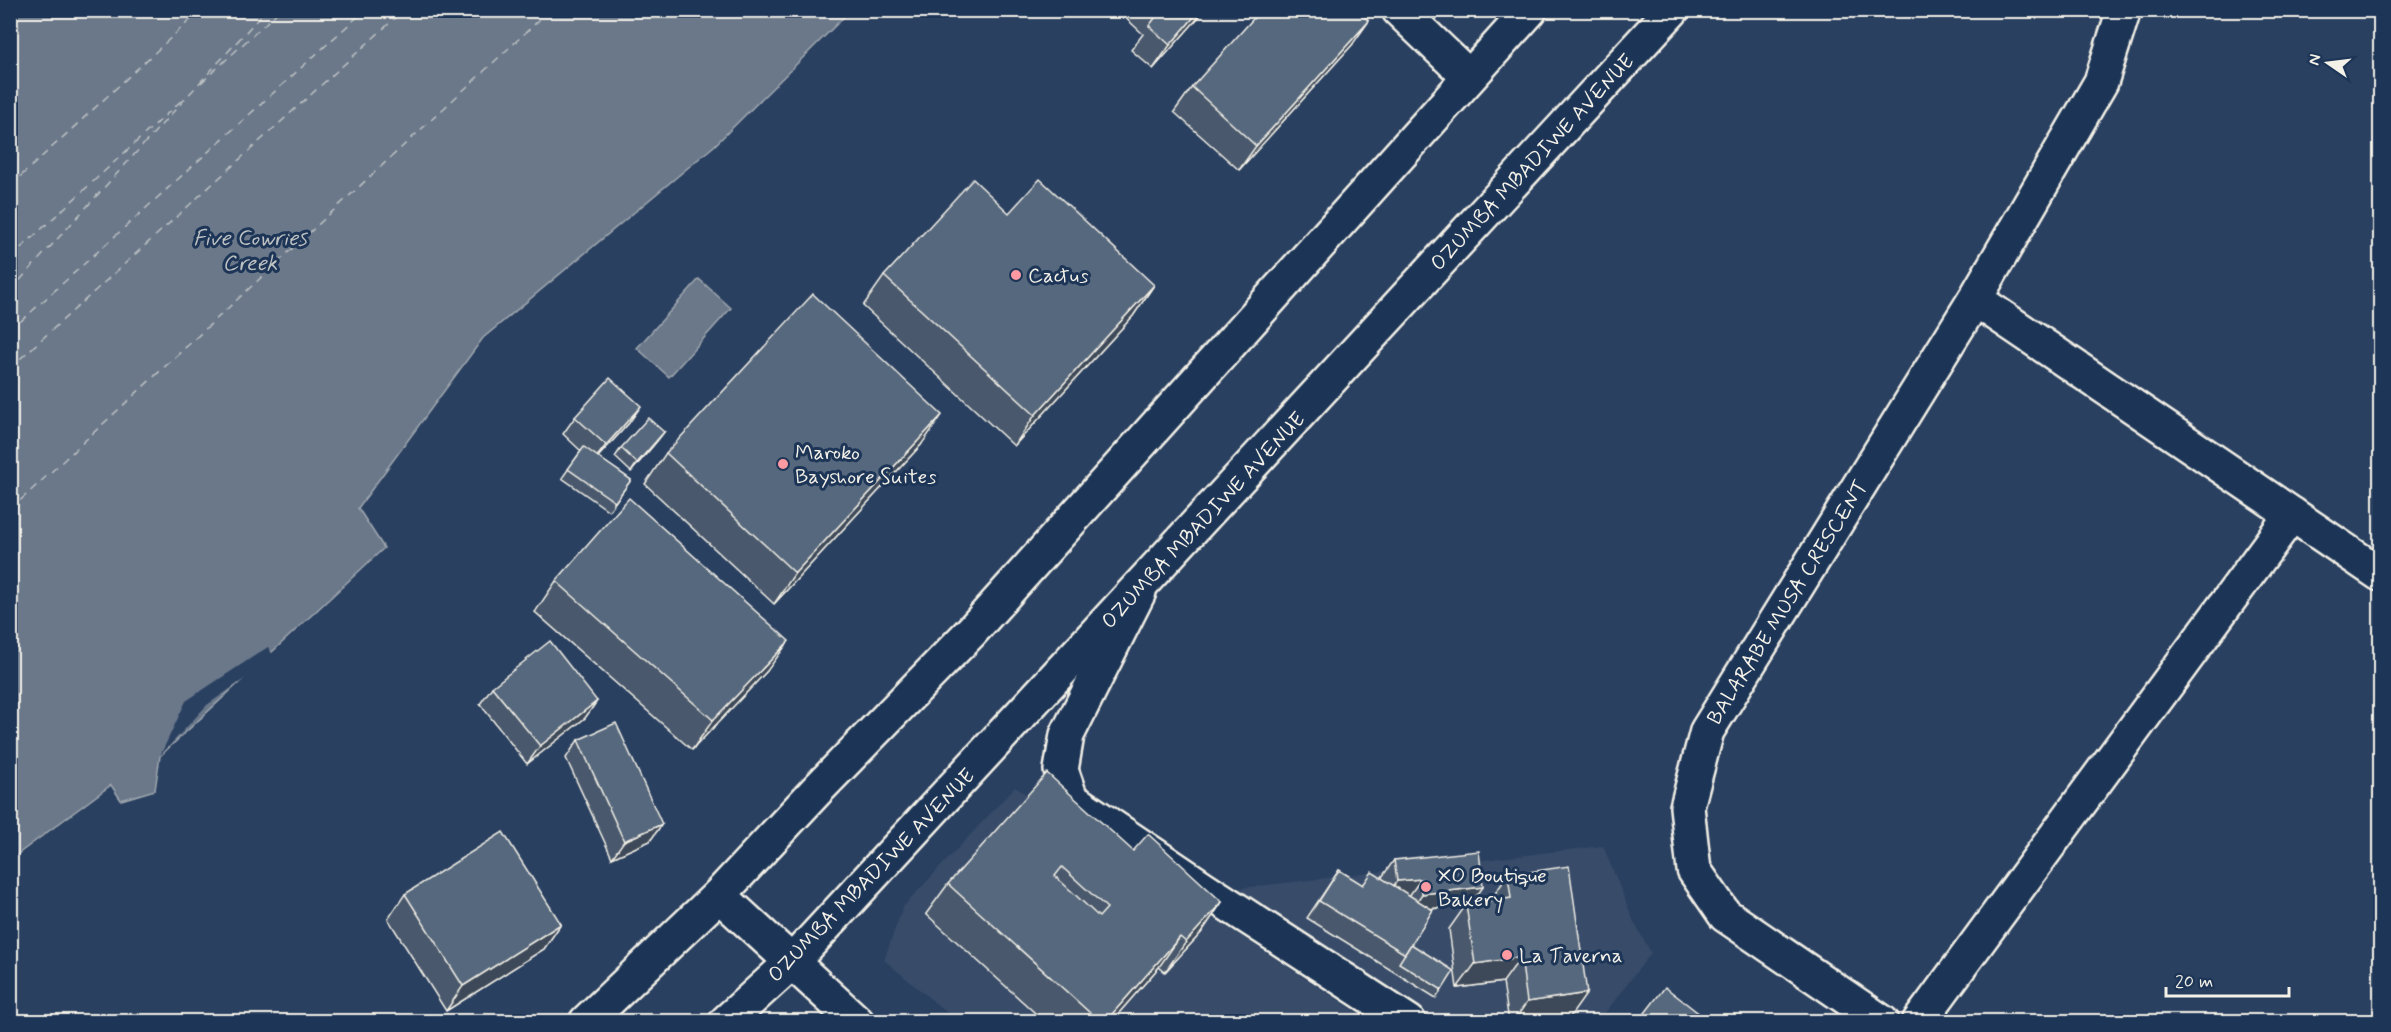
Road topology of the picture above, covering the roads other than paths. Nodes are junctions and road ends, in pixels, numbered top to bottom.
1 (1399, 10) edge
2 (1530, 10) edge
3 (1672, 10) edge
4 (2120, 10) edge
5 (1469, 77) junction
6 (1975, 299) junction
7 (2292, 514) junction
8 (2380, 574) edge
9 (1143, 585) junction
10 (720, 895) junction
11 (792, 962) junction
12 (586, 1022) edge
13 (726, 1022) edge
14 (857, 1022) edge
15 (1409, 1022) edge
16 (1882, 1022) edge
17 (1918, 1022) edge

1 - 5 main road
2 - 5 main road
3 - 9 main road, OZUMBA MBADIWE AVENUE
4 - 6 main road, BALARABE MUSA CRESCENT
5 - 10 main road
6 - 7 main road
6 - 16 main road, BALARABE MUSA CRESCENT
7 - 8 main road
7 - 17 main road
9 - 11 main road, OZUMBA MBADIWE AVENUE
9 - 15 main road
10 - 11 main road
10 - 12 main road
11 - 13 main road, OZUMBA MBADIWE AVENUE
11 - 14 main road

